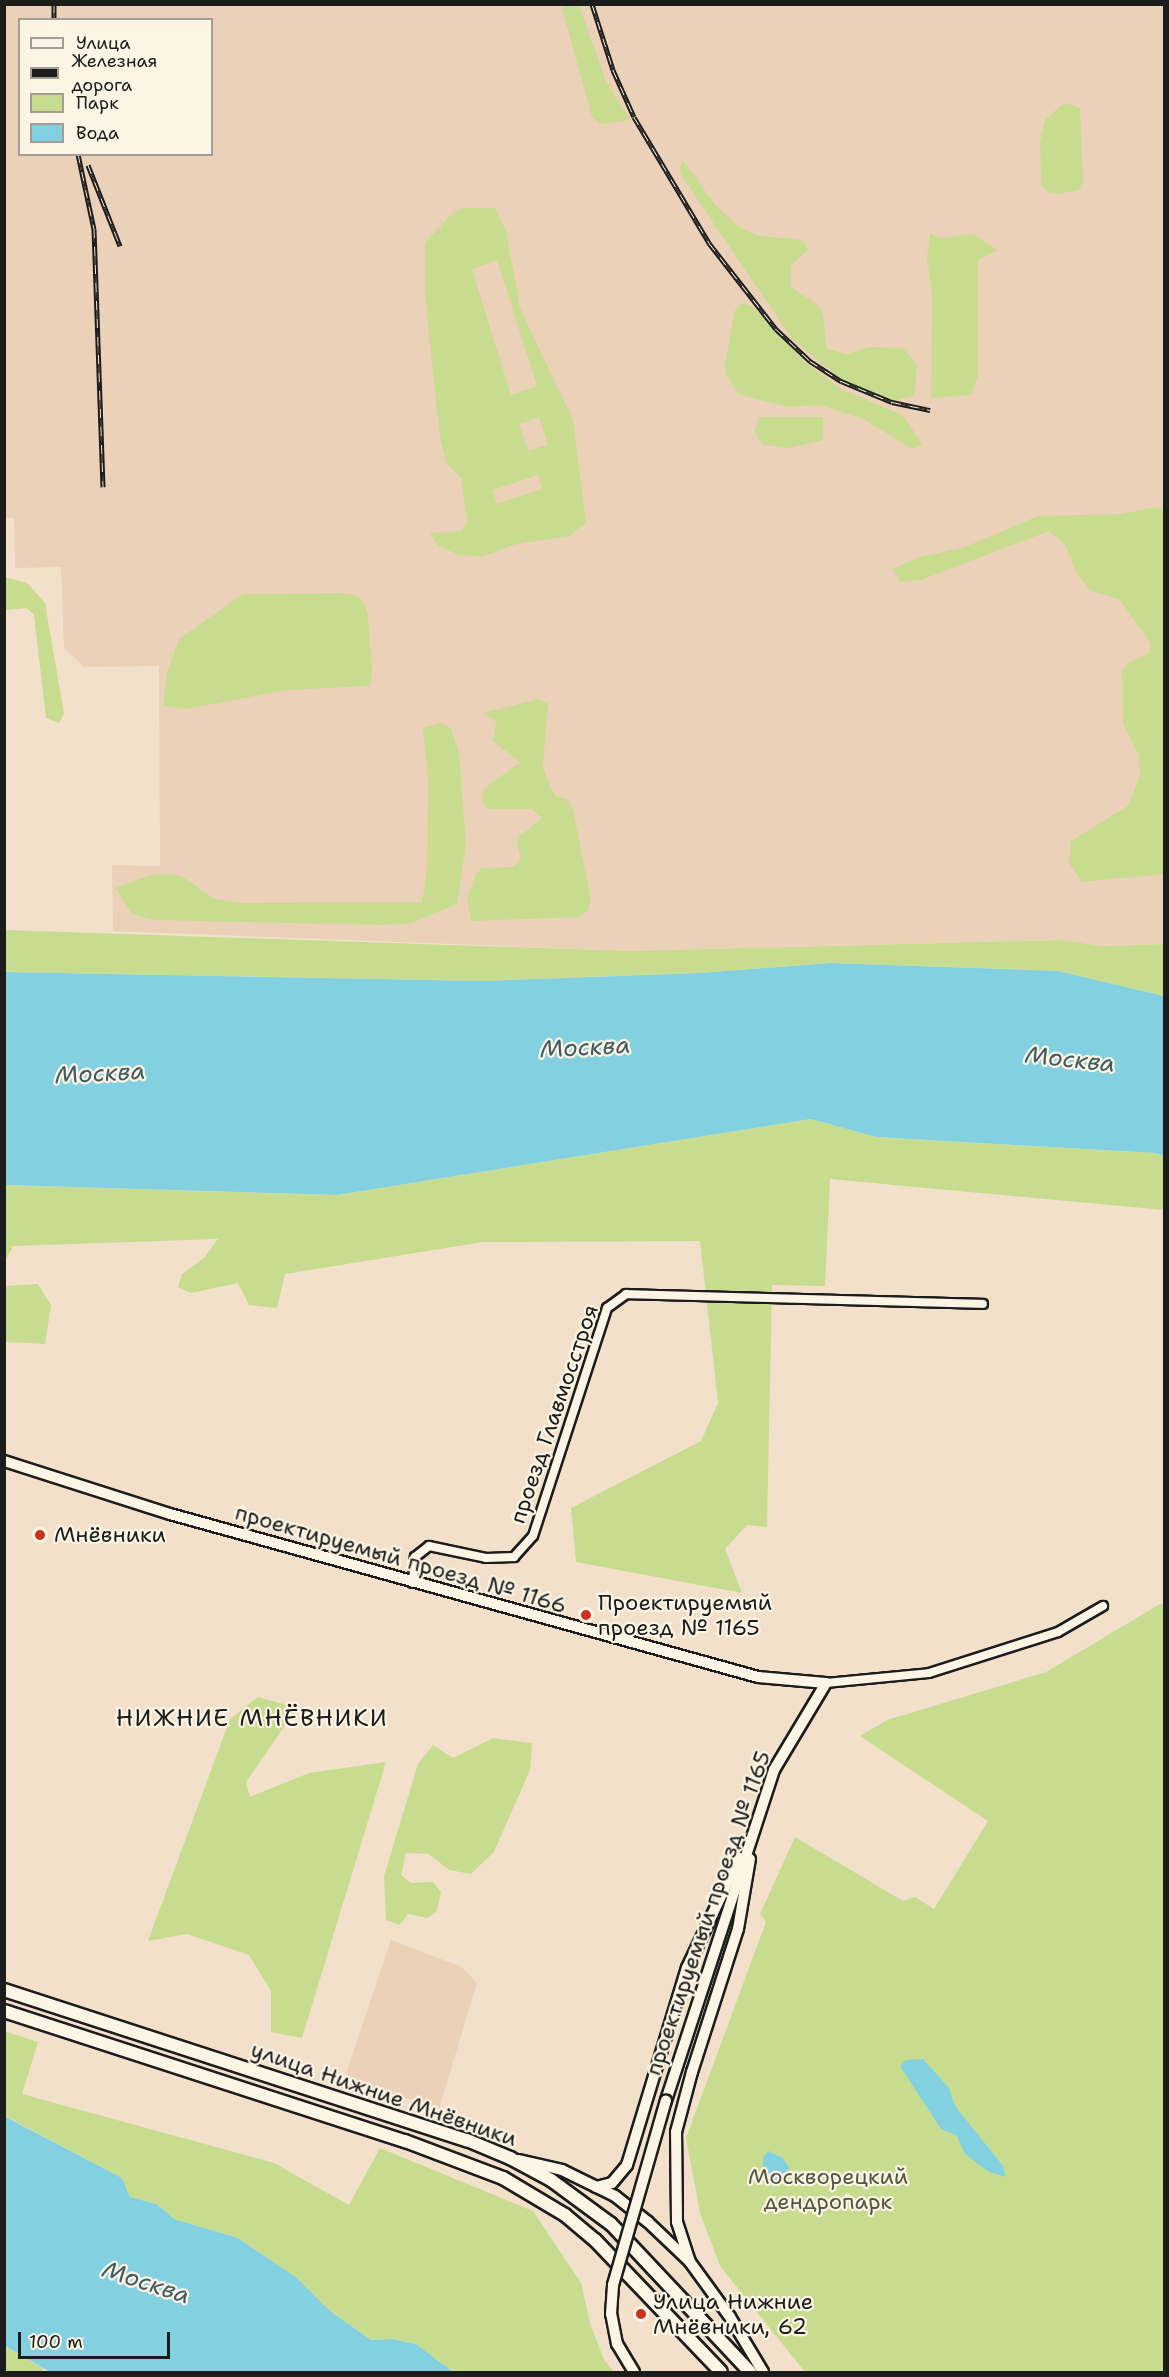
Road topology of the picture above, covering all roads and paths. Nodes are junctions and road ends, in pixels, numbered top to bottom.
1 (982, 1304) dead end
2 (4, 1461) edge
3 (413, 1583) junction
4 (1102, 1606) dead end
5 (826, 1683) junction
6 (756, 1823) junction
7 (4, 1990) edge
8 (4, 2011) edge
9 (141, 2035) junction
10 (135, 2054) junction
11 (510, 2158) junction
12 (596, 2187) junction
13 (690, 2262) junction
14 (634, 2373) edge
15 (721, 2373) edge
16 (750, 2373) edge
17 (763, 2373) edge

1 - 3 street, проезд Главмосстроя
2 - 3 street, проектируемый проезд № 1166
3 - 5 street, проектируемый проезд № 1166
4 - 5 street
5 - 6 street, проектируемый проезд № 1165
6 - 12 street
6 - 13 street
6 - 14 street, проектируемый проезд № 1165, bridge
7 - 9 main road, улица Нижние Мнёвники
8 - 10 main road, улица Нижние Мнёвники
9 - 10 street
9 - 11 main road, улица Нижние Мнёвники
10 - 15 main road, улица Нижние Мнёвники
11 - 12 street
11 - 16 main road, улица Нижние Мнёвники
12 - 13 street
13 - 17 street

